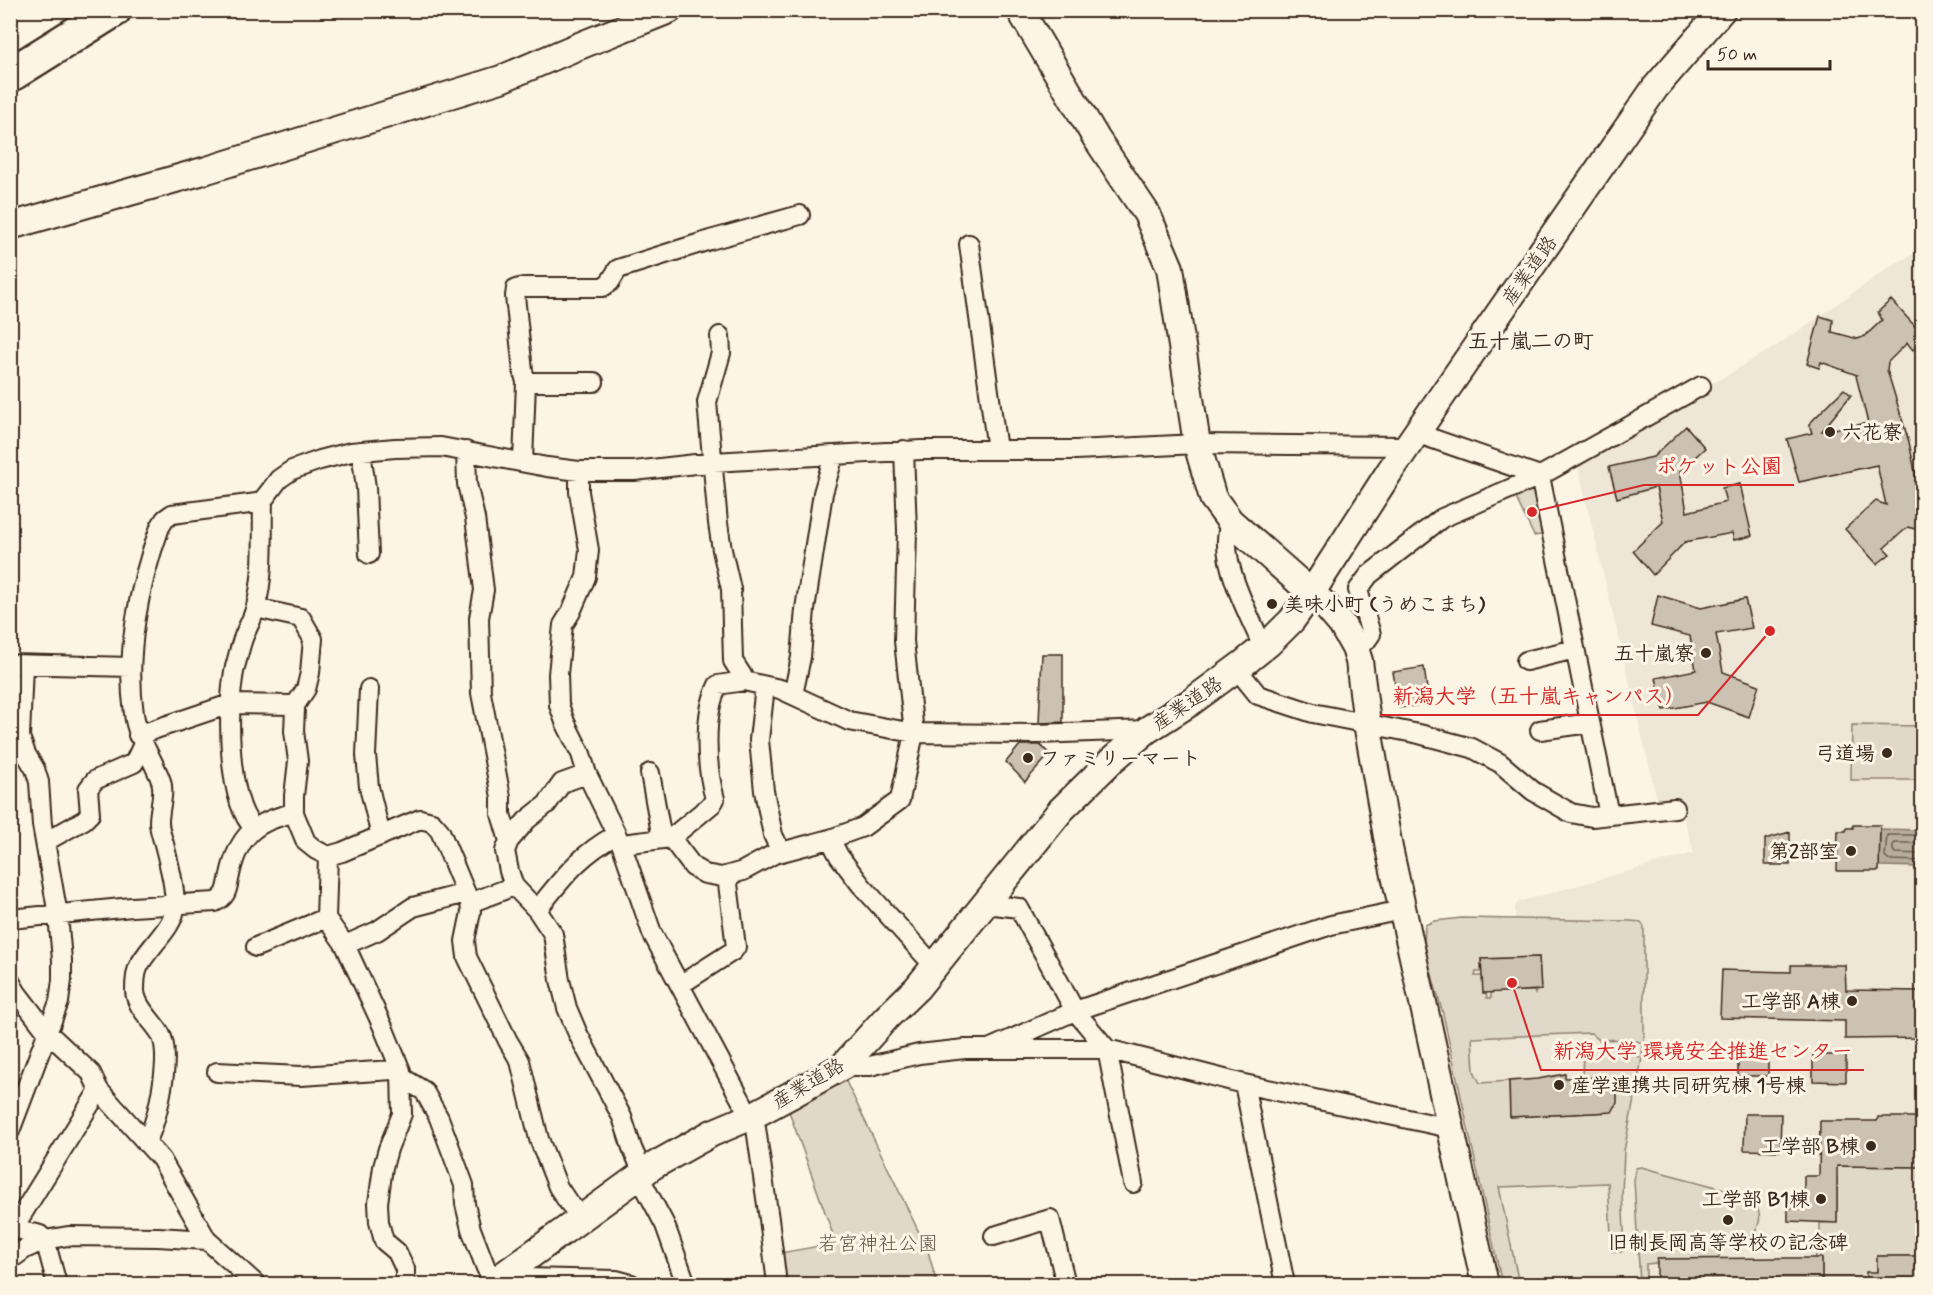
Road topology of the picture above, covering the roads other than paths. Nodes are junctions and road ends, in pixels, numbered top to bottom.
1 (114, 10) edge
2 (669, 10) edge
3 (1020, 10) edge
4 (1722, 10) edge
5 (10, 75) edge
6 (800, 215) dead end
7 (10, 226) edge
8 (969, 244) dead end
9 (720, 336) dead end
10 (526, 382) junction
11 (594, 382) dead end
12 (1701, 386) dead end
13 (1412, 440) junction
14 (1197, 444) junction
15 (904, 450) junction
16 (997, 450) junction
17 (361, 451) junction
18 (466, 451) junction
19 (834, 455) junction
20 (523, 462) junction
21 (713, 462) junction
22 (579, 471) junction
23 (1540, 476) junction
24 (263, 500) junction
25 (1230, 521) junction
26 (369, 554) dead end
27 (1312, 592) junction
28 (256, 608) junction
29 (1353, 643) junction
30 (1263, 647) junction
31 (1575, 649) junction
32 (1526, 660) dead end
33 (17, 664) edge
34 (131, 667) junction
35 (1237, 669) junction
36 (744, 681) junction
37 (765, 686) junction
38 (369, 689) dead end
39 (793, 694) junction
40 (230, 704) junction
41 (294, 707) junction
42 (1367, 723) junction
43 (1590, 723) junction
44 (1146, 730) junction
45 (1540, 730) dead end
46 (914, 733) junction
47 (141, 740) junction
48 (650, 772) dead end
49 (587, 774) junction
50 (1676, 808) dead end
51 (294, 813) junction
52 (1609, 815) junction
53 (254, 828) junction
54 (381, 836) junction
55 (667, 839) junction
56 (830, 839) junction
57 (509, 841) junction
58 (619, 841) junction
59 (45, 842) junction
60 (781, 852) junction
61 (328, 856) junction
62 (727, 876) junction
63 (514, 886) junction
64 (468, 898) junction
65 (986, 904) junction
66 (175, 905) junction
67 (537, 910) junction
68 (1402, 910) junction
69 (58, 915) junction
70 (326, 918) junction
71 (10, 919) edge
72 (345, 945) junction
73 (256, 947) dead end
74 (935, 967) junction
75 (10, 981) edge
76 (680, 985) junction
77 (1075, 1011) junction
78 (47, 1032) junction
79 (991, 1048) junction
80 (1107, 1049) junction
81 (843, 1066) junction
82 (217, 1072) dead end
83 (400, 1072) junction
84 (1244, 1084) junction
85 (99, 1090) junction
86 (750, 1117) junction
87 (1450, 1128) junction
88 (10, 1131) edge
89 (146, 1143) junction
90 (641, 1175) junction
91 (1133, 1183) dead end
92 (582, 1218) junction
93 (12, 1228) edge
94 (994, 1236) dead end
95 (45, 1240) junction
96 (207, 1240) junction
97 (10, 1260) edge
98 (499, 1278) edge
99 (57, 1284) edge
100 (256, 1284) edge
101 (405, 1284) edge
102 (631, 1284) edge
103 (686, 1284) edge
104 (777, 1284) edge
105 (1066, 1284) edge
106 (1285, 1284) edge
107 (1485, 1284) edge

1 - 5 highway
2 - 7 street
3 - 14 street
4 - 13 street, 産業道路
6 - 10 street
8 - 16 street
9 - 21 street
10 - 11 street
10 - 20 street
12 - 23 street
13 - 14 street
13 - 23 street
13 - 27 street, 産業道路
14 - 16 street
14 - 25 street
15 - 16 street
15 - 19 street
15 - 46 street
17 - 18 street
17 - 24 street
17 - 26 street
18 - 20 street
18 - 57 street
19 - 21 street
19 - 39 street
20 - 22 street
21 - 22 street
21 - 36 street
22 - 49 street
23 - 29 street
23 - 31 street
24 - 28 street
24 - 34 street
25 - 27 street
25 - 30 street
27 - 29 street
27 - 30 street, 産業道路
28 - 40 street
28 - 41 street
29 - 42 street
30 - 35 street, 産業道路
31 - 32 street
31 - 43 street
33 - 34 street
33 - 59 street
34 - 47 street
35 - 42 street
35 - 44 street, 産業道路
36 - 37 street
36 - 55 street
37 - 39 street
37 - 60 street
38 - 54 street
39 - 46 street
40 - 41 street
40 - 47 street
40 - 53 street
41 - 51 street
42 - 52 street
42 - 68 street
43 - 45 street
43 - 52 street
44 - 46 street
44 - 65 street, 産業道路
46 - 56 street
47 - 59 street
47 - 66 street
48 - 55 street
49 - 57 street
49 - 58 street
50 - 52 street
51 - 53 street
51 - 61 street
53 - 66 street
54 - 61 street
54 - 64 street
55 - 58 street
55 - 62 street
56 - 60 street
56 - 74 street
57 - 63 street
58 - 67 street
58 - 76 street
59 - 69 street
60 - 62 street
61 - 70 street
62 - 76 street
63 - 64 street
63 - 67 street
64 - 72 street
64 - 92 street
65 - 74 street, 産業道路
65 - 77 street
66 - 69 street
66 - 89 street
67 - 90 street
68 - 77 street
68 - 87 street
69 - 71 street
69 - 78 street
70 - 72 street
70 - 73 street
72 - 83 street
74 - 81 street, 産業道路
75 - 78 street
76 - 86 street
77 - 79 street
77 - 80 street
78 - 85 street
78 - 88 street
79 - 80 street
79 - 81 street
80 - 84 street
80 - 91 street
81 - 86 street, 産業道路
82 - 83 street
83 - 98 street
83 - 101 street
84 - 87 street
84 - 106 street
85 - 89 street
85 - 93 street
86 - 90 street, 産業道路
86 - 104 street
87 - 107 street
89 - 96 street
90 - 92 street, 産業道路
90 - 103 street
92 - 98 street, 産業道路
93 - 95 street
94 - 105 street
95 - 96 street
95 - 97 street
95 - 99 street
96 - 100 street
98 - 102 street

